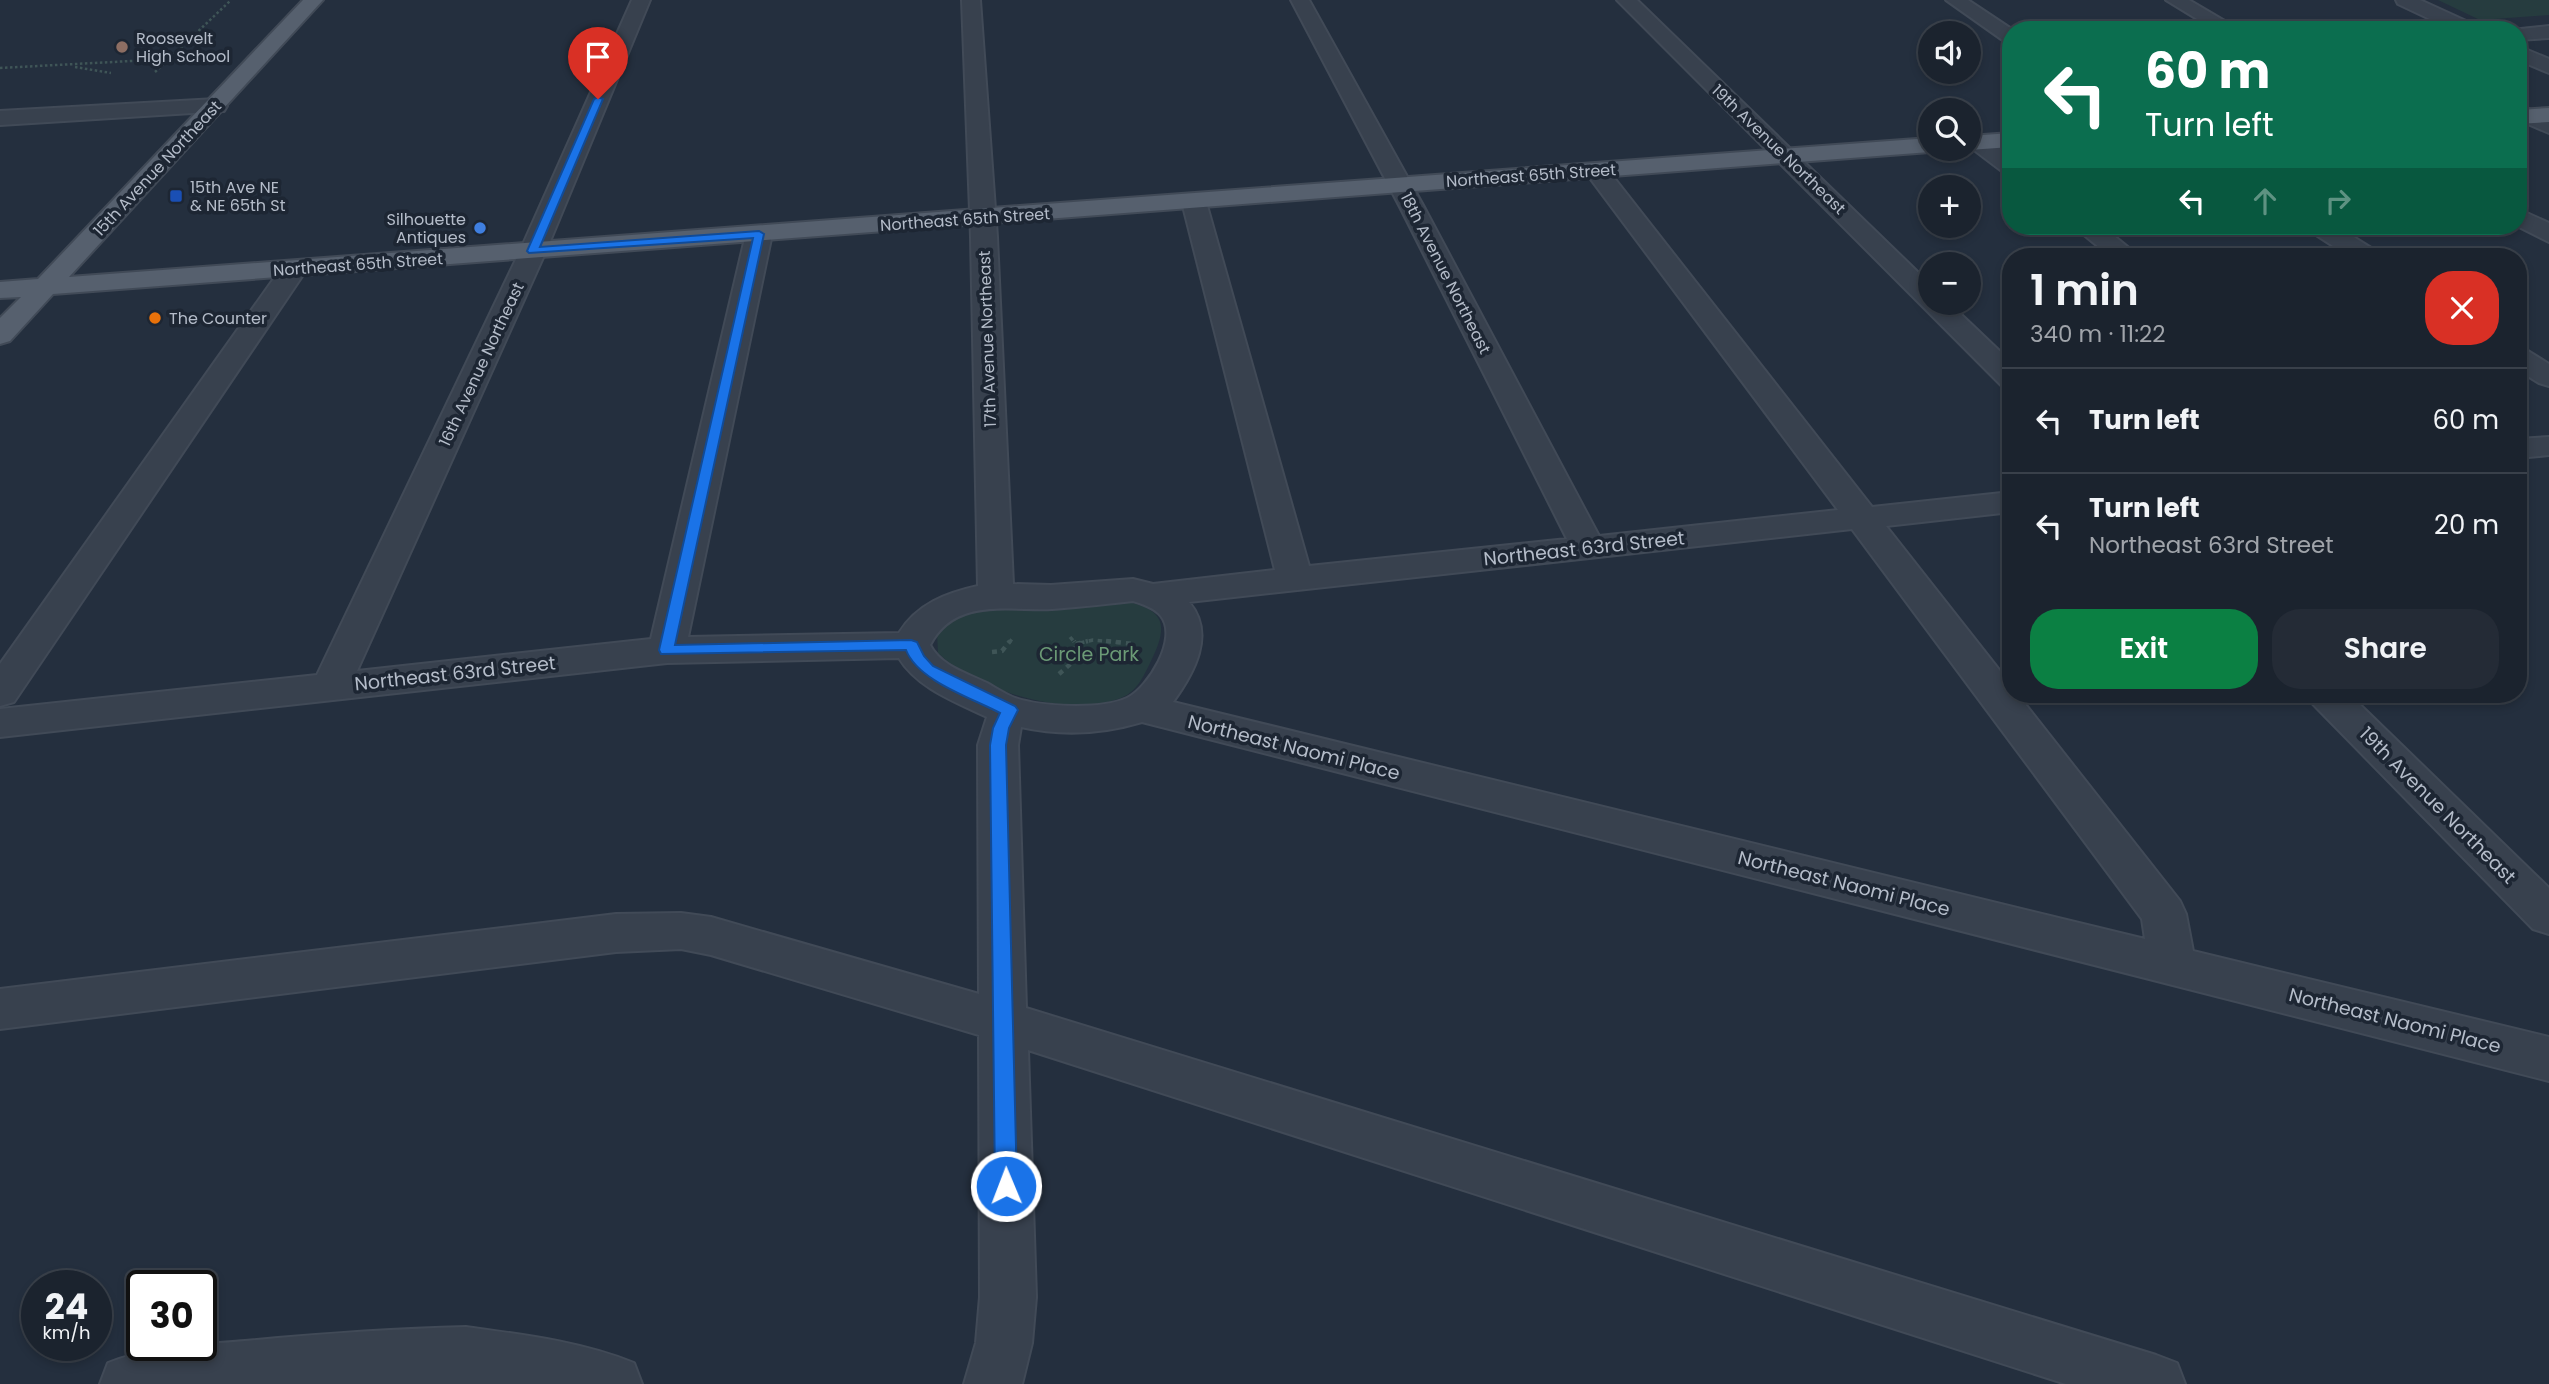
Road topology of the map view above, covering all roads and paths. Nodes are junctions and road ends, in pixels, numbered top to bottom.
1 (231, 0) edge
2 (314, 0) edge
3 (641, 0) edge
4 (971, 0) edge
5 (1300, 0) edge
6 (1626, 0) edge
7 (1955, 0) edge
8 (2175, 0) edge
9 (2405, 0) edge
10 (2214, 21) edge
11 (2450, 21) edge
12 (2002, 31) edge
13 (2549, 32) edge
14 (2527, 33) edge
15 (195, 34) junction
16 (175, 35) dead end
17 (214, 56) dead end
18 (2527, 56) edge
19 (169, 59) junction
20 (2549, 67) edge
21 (0, 68) edge
22 (216, 106) junction
23 (0, 118) edge
24 (2002, 140) edge
25 (1981, 142) edge
26 (1918, 146) edge
27 (1981, 147) edge
28 (1787, 156) junction
29 (2002, 161) edge
30 (1596, 170) junction
31 (1401, 186) junction
32 (1194, 202) junction
33 (982, 218) junction
34 (2527, 221) edge
35 (759, 234) junction
36 (2549, 234) edge
37 (2098, 235) edge
38 (2333, 235) edge
39 (2114, 248) edge
40 (2353, 248) edge
41 (533, 251) junction
42 (294, 269) junction
43 (45, 287) junction
44 (1918, 287) edge
45 (0, 290) edge
46 (1946, 315) edge
47 (0, 335) edge
48 (2527, 363) edge
49 (2002, 370) edge
50 (2549, 377) edge
51 (2549, 446) edge
52 (2527, 448) edge
53 (2002, 503) edge
54 (1861, 518) junction
55 (1588, 547) junction
56 (1295, 580) junction
57 (1157, 594) junction
58 (996, 595) junction
59 (1062, 632) dead end
60 (1017, 636) dead end
61 (1076, 644) junction
62 (911, 645) junction
63 (1144, 645) dead end
64 (667, 650) junction
65 (988, 653) dead end
66 (1049, 678) dead end
67 (331, 686) junction
68 (0, 693) edge
69 (2002, 702) edge
70 (2003, 703) edge
71 (2335, 703) edge
72 (1140, 708) junction
73 (1010, 710) junction
74 (0, 723) edge
75 (2549, 916) edge
76 (2172, 964) junction
77 (0, 1009) edge
78 (1003, 1021) junction
79 (2549, 1059) edge
80 (129, 1384) edge
81 (612, 1384) edge
82 (993, 1384) edge
83 (2157, 1384) edge

1 - 15 path
2 - 22 main road, 15th Avenue Northeast
3 - 41 street, 16th Avenue Northeast
4 - 33 street, 17th Avenue Northeast
5 - 31 street, 18th Avenue Northeast
6 - 28 street, 19th Avenue Northeast
7 - 12 street
8 - 10 street
9 - 11 street
13 - 14 street
15 - 16 path
15 - 19 path
17 - 19 path
18 - 20 street
19 - 21 path
22 - 23 street
22 - 43 main road, 15th Avenue Northeast
24 - 25 main road
26 - 28 main road, Northeast 65th Street
27 - 29 street
28 - 30 main road, Northeast 65th Street
28 - 44 street, 19th Avenue Northeast
30 - 31 main road, Northeast 65th Street
30 - 54 street
31 - 32 main road, Northeast 65th Street
31 - 55 street, 18th Avenue Northeast
32 - 33 main road, Northeast 65th Street
32 - 56 street
33 - 35 main road, Northeast 65th Street
33 - 58 street, 17th Avenue Northeast
34 - 36 street
35 - 41 main road, Northeast 65th Street
35 - 64 street
37 - 39 street
38 - 40 street
41 - 42 main road, Northeast 65th Street
41 - 67 street, 16th Avenue Northeast
42 - 43 main road, Northeast 65th Street
42 - 68 street
43 - 45 main road, Northeast 65th Street
43 - 47 main road, 15th Avenue Northeast
46 - 49 street
48 - 50 street
51 - 52 street
53 - 54 street, Northeast 63rd Street
54 - 55 street, Northeast 63rd Street
54 - 69 street
55 - 56 street, Northeast 63rd Street
56 - 57 street, Northeast 63rd Street
57 - 58 street, Northeast 63rd Street
57 - 72 street
58 - 62 street, Northeast 63rd Street
59 - 61 path
60 - 65 path
61 - 63 path
61 - 66 path
62 - 64 street, Northeast 63rd Street
62 - 73 street
64 - 67 street, Northeast 63rd Street
67 - 74 street, Northeast 63rd Street
70 - 76 street
71 - 75 street, 19th Avenue Northeast
72 - 73 street
72 - 76 street, Northeast Naomi Place
73 - 78 street
76 - 79 street, Northeast Naomi Place
77 - 78 street
78 - 82 street
78 - 83 street
80 - 81 street

